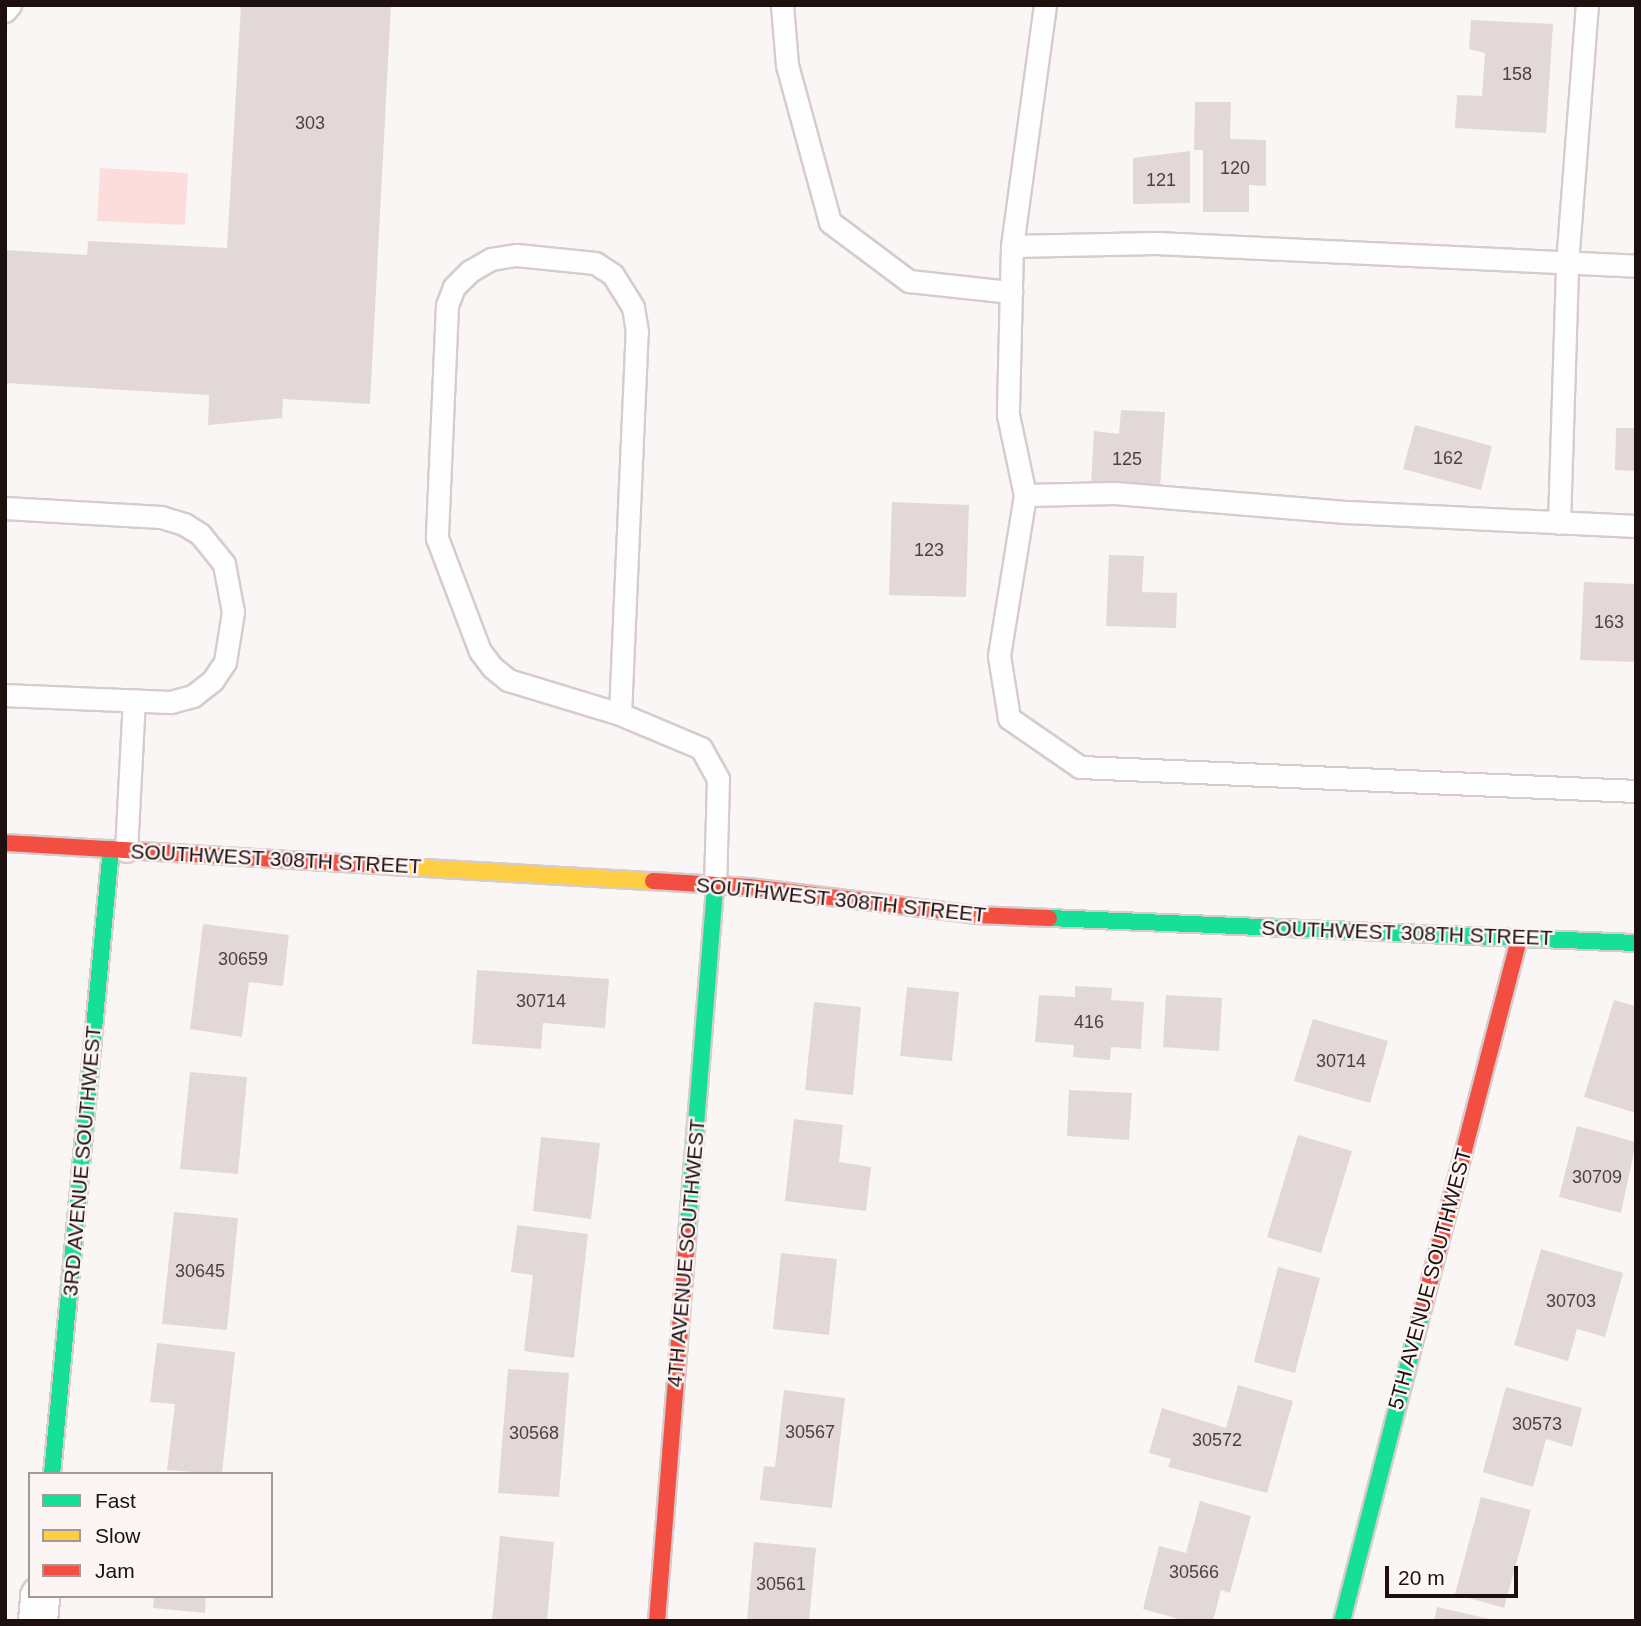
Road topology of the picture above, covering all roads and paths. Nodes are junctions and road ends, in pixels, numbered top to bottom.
1 (9, 5) edge
2 (782, 5) edge
3 (1045, 5) edge
4 (1587, 5) edge
5 (5, 11) edge
6 (1012, 246) junction
7 (1567, 264) junction
8 (1636, 266) edge
9 (1011, 292) junction
10 (1025, 495) junction
11 (5, 508) edge
12 (1559, 523) junction
13 (1636, 526) edge
14 (5, 695) edge
15 (134, 700) junction
16 (620, 714) junction
17 (1636, 791) edge
18 (5, 843) edge
19 (118, 850) junction
20 (715, 885) junction
21 (1519, 938) junction
22 (1636, 943) edge
23 (52, 1472) edge
24 (40, 1598) edge
25 (38, 1621) edge
26 (657, 1621) edge
27 (1342, 1621) edge

1 - 5 lane
2 - 9 lane
3 - 6 lane
4 - 7 lane
6 - 7 lane
6 - 9 lane
7 - 8 lane
7 - 12 lane
9 - 10 lane
10 - 12 lane
10 - 17 lane
11 - 15 lane
12 - 13 lane
14 - 15 lane
15 - 19 lane
16 - 16 lane
16 - 20 lane
18 - 19 street, SOUTHWEST 308TH STREET
19 - 20 street, SOUTHWEST 308TH STREET
19 - 23 street, 3RD AVENUE SOUTHWEST
20 - 21 street, SOUTHWEST 308TH STREET
20 - 26 street, 4TH AVENUE SOUTHWEST
21 - 22 street, SOUTHWEST 308TH STREET
21 - 27 street, 5TH AVENUE SOUTHWEST
24 - 25 street

